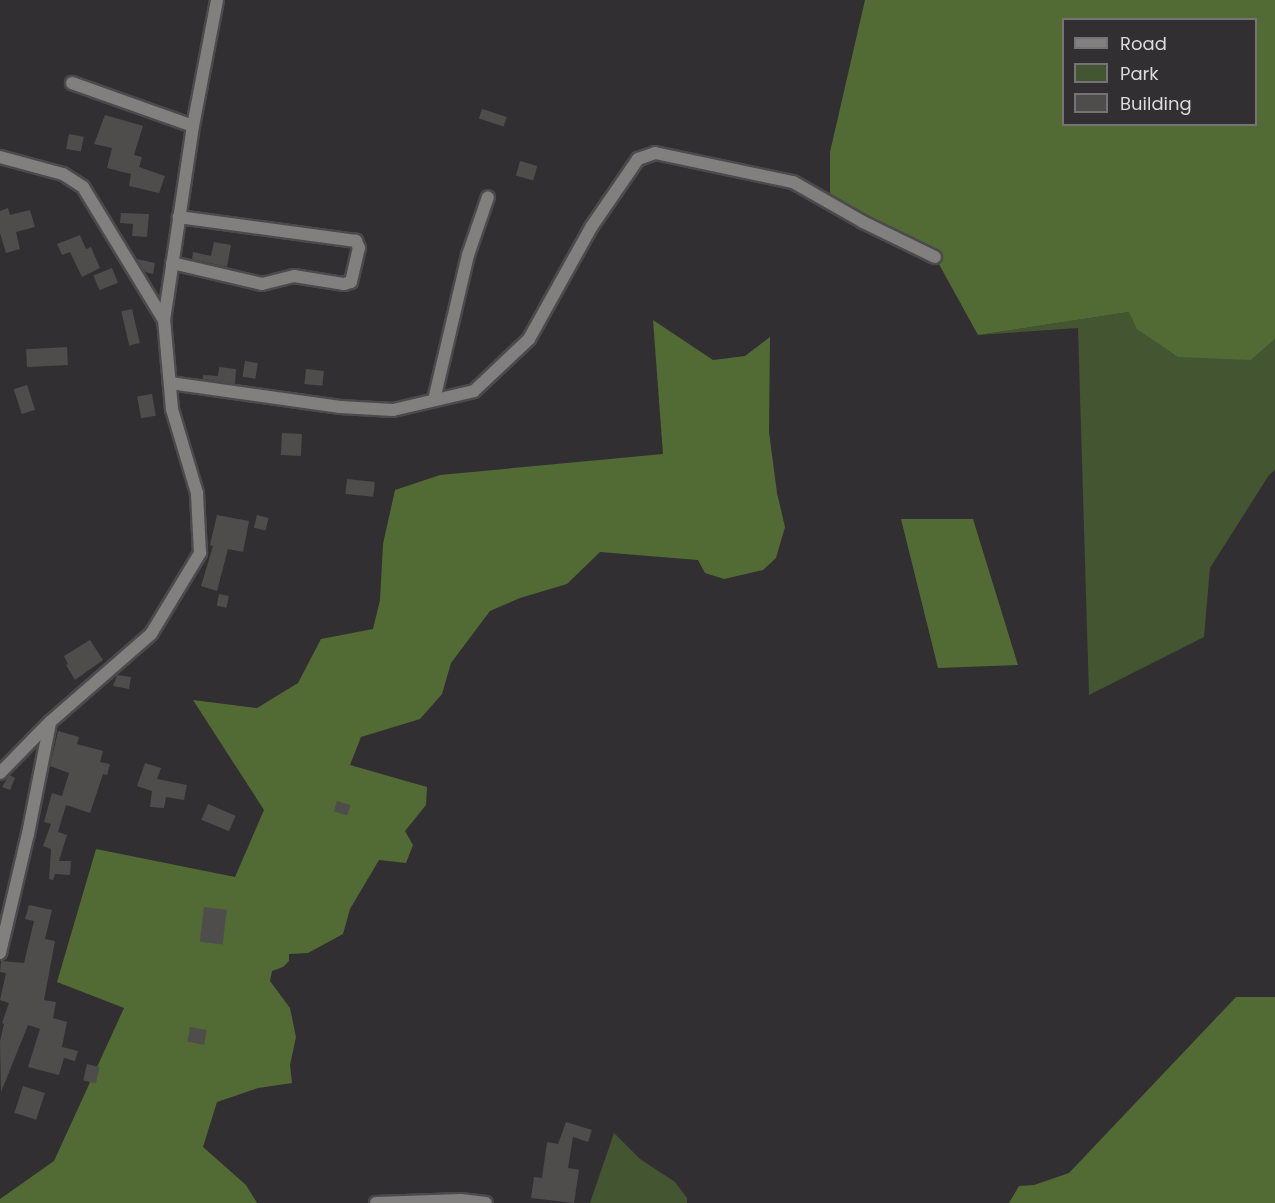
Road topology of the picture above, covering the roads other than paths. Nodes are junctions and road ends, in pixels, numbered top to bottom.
1 (217, 0) edge
2 (72, 83) dead end
3 (194, 126) junction
4 (0, 157) edge
5 (488, 197) dead end
6 (179, 217) junction
7 (935, 257) dead end
8 (172, 263) junction
9 (164, 320) junction
10 (170, 383) junction
11 (434, 400) junction
12 (50, 722) junction
13 (0, 773) edge
14 (0, 953) edge
15 (376, 1203) edge
16 (486, 1203) edge

1 - 3 street
2 - 3 street
3 - 6 street
4 - 9 street
5 - 11 street
6 - 8 street
6 - 8 street
7 - 11 street
8 - 9 street
9 - 10 street
10 - 11 street
10 - 12 street
12 - 13 street
12 - 14 street
15 - 16 street

